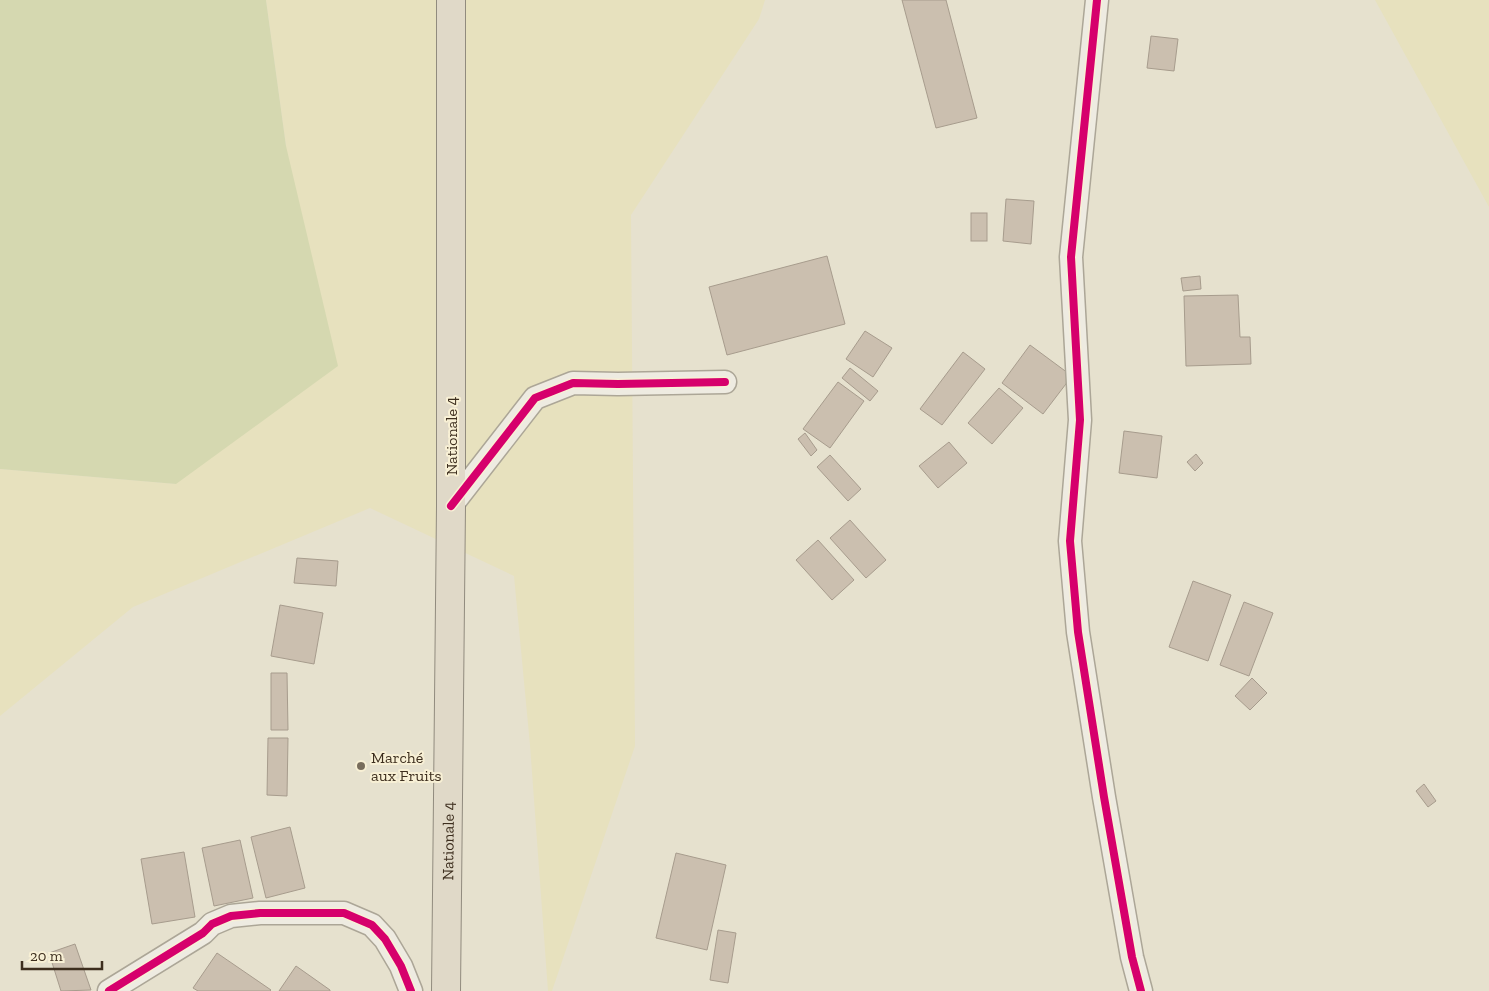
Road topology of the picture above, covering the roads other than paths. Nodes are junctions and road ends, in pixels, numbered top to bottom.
1 (451, 0) edge
2 (1097, 0) edge
3 (725, 382) dead end
4 (451, 506) junction
5 (109, 991) edge
6 (411, 991) edge
7 (446, 991) edge
8 (1141, 991) edge

1 - 4 highway, Nationale 4
2 - 8 street
3 - 4 street
4 - 7 highway, Nationale 4
5 - 6 street

